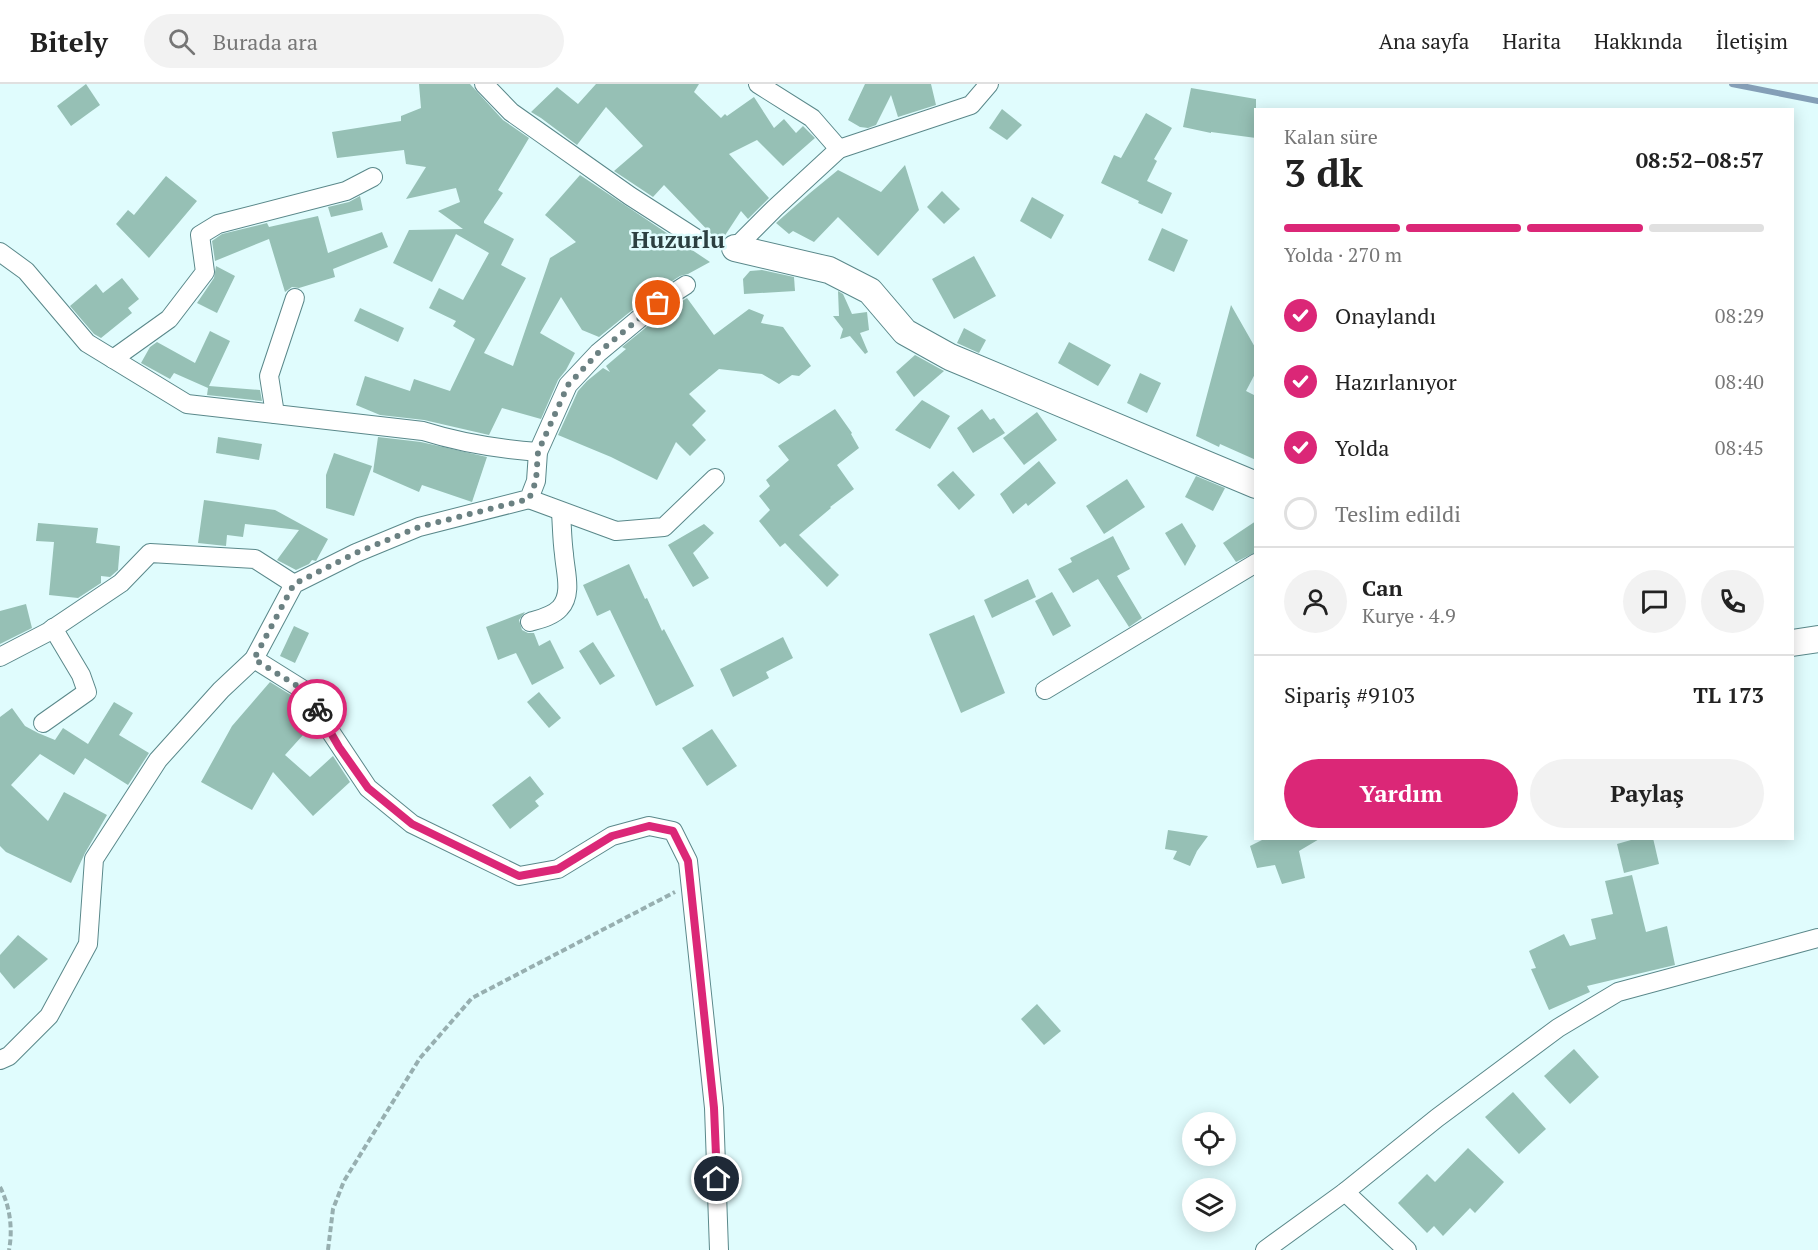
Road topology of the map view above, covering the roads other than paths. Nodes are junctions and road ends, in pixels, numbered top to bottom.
1 (484, 84) edge
2 (758, 84) edge
3 (989, 84) edge
4 (839, 149) junction
5 (373, 177) dead end
6 (698, 239) dead end
7 (735, 248) joint
8 (0, 252) edge
9 (686, 285) dead end
10 (295, 298) dead end
11 (113, 359) junction
12 (275, 414) junction
13 (538, 452) junction
14 (715, 478) dead end
15 (1254, 484) edge
16 (529, 499) junction
17 (561, 512) junction
18 (1254, 564) edge
19 (294, 584) junction
20 (530, 622) dead end
21 (53, 628) junction
22 (1818, 639) edge
23 (1794, 643) edge
24 (0, 657) edge
25 (254, 659) junction
26 (1045, 690) dead end
27 (44, 723) dead end
28 (1818, 938) edge
29 (0, 1060) edge
30 (1345, 1192) junction
31 (719, 1250) edge
32 (1265, 1250) edge
33 (1407, 1250) edge

1 - 6 street
2 - 4 street
3 - 4 street
4 - 7 street
5 - 11 street
7 - 15 street
8 - 11 street
9 - 13 street
10 - 12 street
11 - 12 street
12 - 13 street
13 - 16 street
14 - 17 street
16 - 17 street
16 - 19 street
17 - 20 street
18 - 26 street
19 - 21 street
19 - 25 street
21 - 24 street
21 - 27 street
22 - 23 street
25 - 29 street
25 - 31 street
28 - 30 street
30 - 32 street
30 - 33 street

